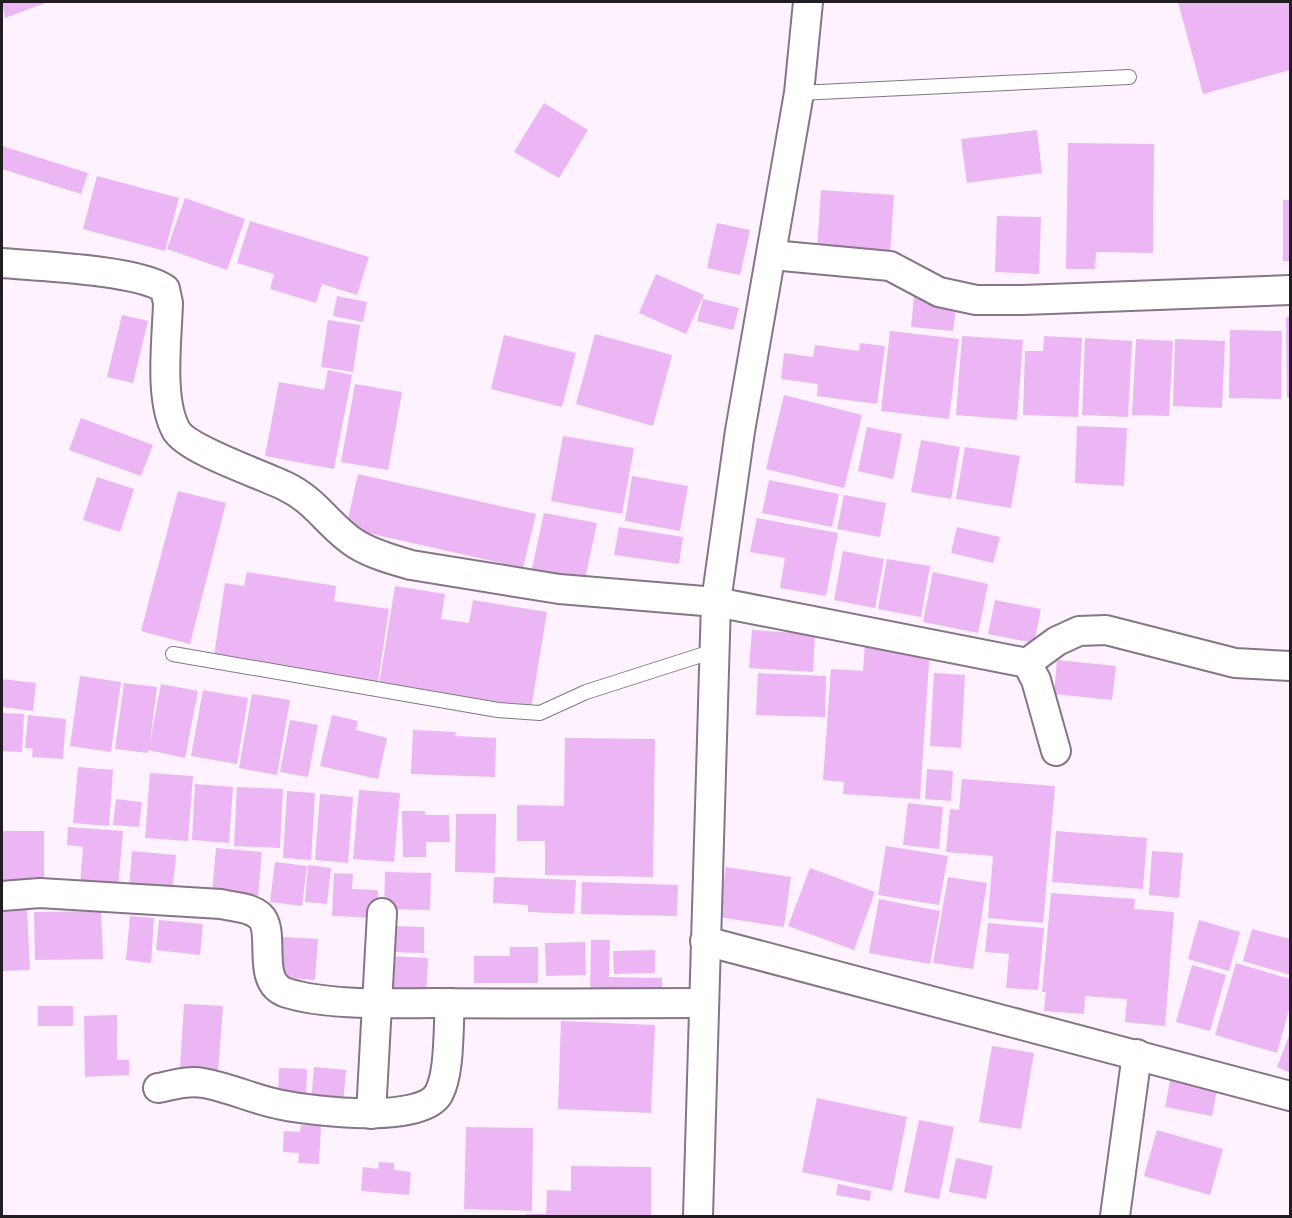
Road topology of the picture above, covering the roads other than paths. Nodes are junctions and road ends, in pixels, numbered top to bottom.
1 (808, 2) edge
2 (1129, 77) dead end
3 (799, 93) junction
4 (772, 255) junction
5 (2, 263) edge
6 (1290, 290) edge
7 (716, 602) junction
8 (714, 651) junction
9 (173, 654) dead end
10 (1027, 663) junction
11 (1290, 666) edge
12 (1056, 751) dead end
13 (2, 896) edge
14 (382, 913) dead end
15 (705, 941) junction
16 (377, 1003) junction
17 (450, 1003) junction
18 (704, 1003) junction
19 (1137, 1054) junction
20 (158, 1088) dead end
21 (1290, 1096) edge
22 (371, 1114) junction
23 (698, 1216) edge
24 (1115, 1216) edge

1 - 3 street
2 - 3 lane
3 - 4 street
4 - 6 street
4 - 7 street
5 - 7 street
7 - 8 street
7 - 10 street
8 - 9 lane
8 - 15 street
10 - 11 street
10 - 12 street
13 - 16 street
14 - 16 street
15 - 18 street
15 - 19 street
16 - 17 street
16 - 22 street
17 - 18 street
17 - 22 street
18 - 23 street
19 - 21 street
19 - 24 street
20 - 22 street

